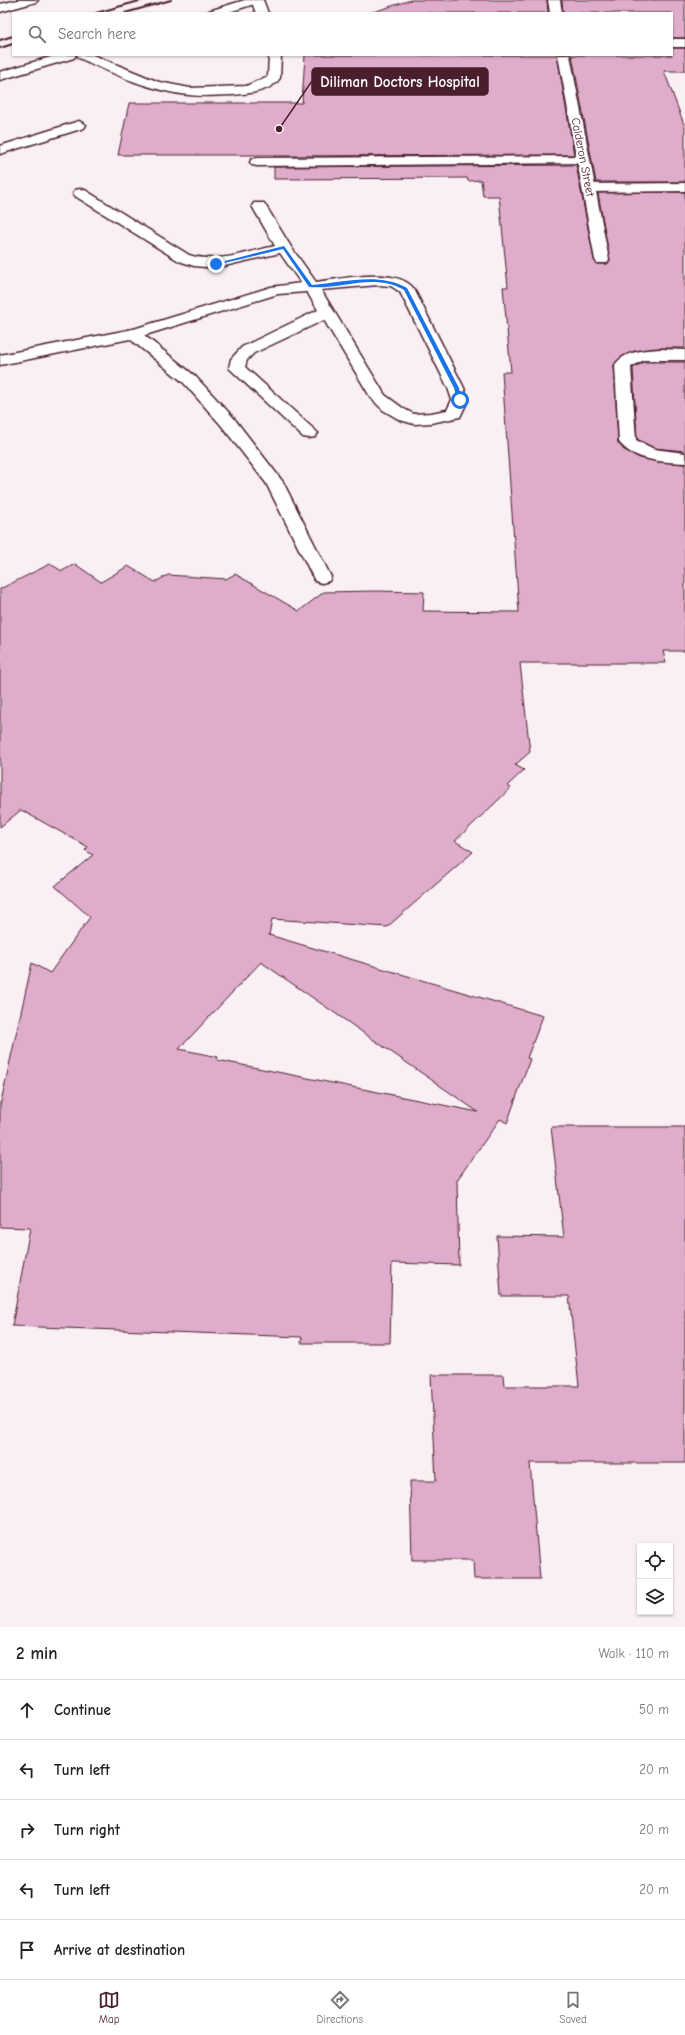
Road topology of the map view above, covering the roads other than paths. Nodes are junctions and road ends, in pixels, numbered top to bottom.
1 (32, 0) edge
2 (257, 0) edge
3 (554, 0) edge
4 (0, 8) edge
5 (216, 12) edge
6 (262, 12) edge
7 (556, 12) edge
8 (673, 43) edge
9 (685, 43) edge
10 (67, 56) edge
11 (86, 56) edge
12 (275, 56) edge
13 (564, 56) edge
14 (0, 76) edge
15 (79, 125) dead end
16 (0, 150) edge
17 (583, 160) junction
18 (257, 162) dead end
19 (685, 187) edge
20 (589, 188) junction
21 (80, 193) dead end
22 (259, 206) dead end
23 (284, 248) junction
24 (602, 260) dead end
25 (311, 286) junction
26 (327, 312) junction
27 (133, 334) junction
28 (685, 355) edge
29 (0, 360) edge
30 (309, 433) dead end
31 (685, 458) edge
32 (322, 577) dead end

1 - 4 street
2 - 5 street
2 - 6 street
3 - 7 street
8 - 9 street
10 - 14 street
11 - 12 street
13 - 17 street, Calderon Street
15 - 16 street
17 - 18 street
17 - 20 street, Calderon Street
19 - 20 street
20 - 24 street, Calderon Street
21 - 23 street
22 - 23 street
23 - 25 street
25 - 26 street
25 - 26 street
25 - 27 street
26 - 30 street
27 - 29 street
27 - 32 street
28 - 31 street

